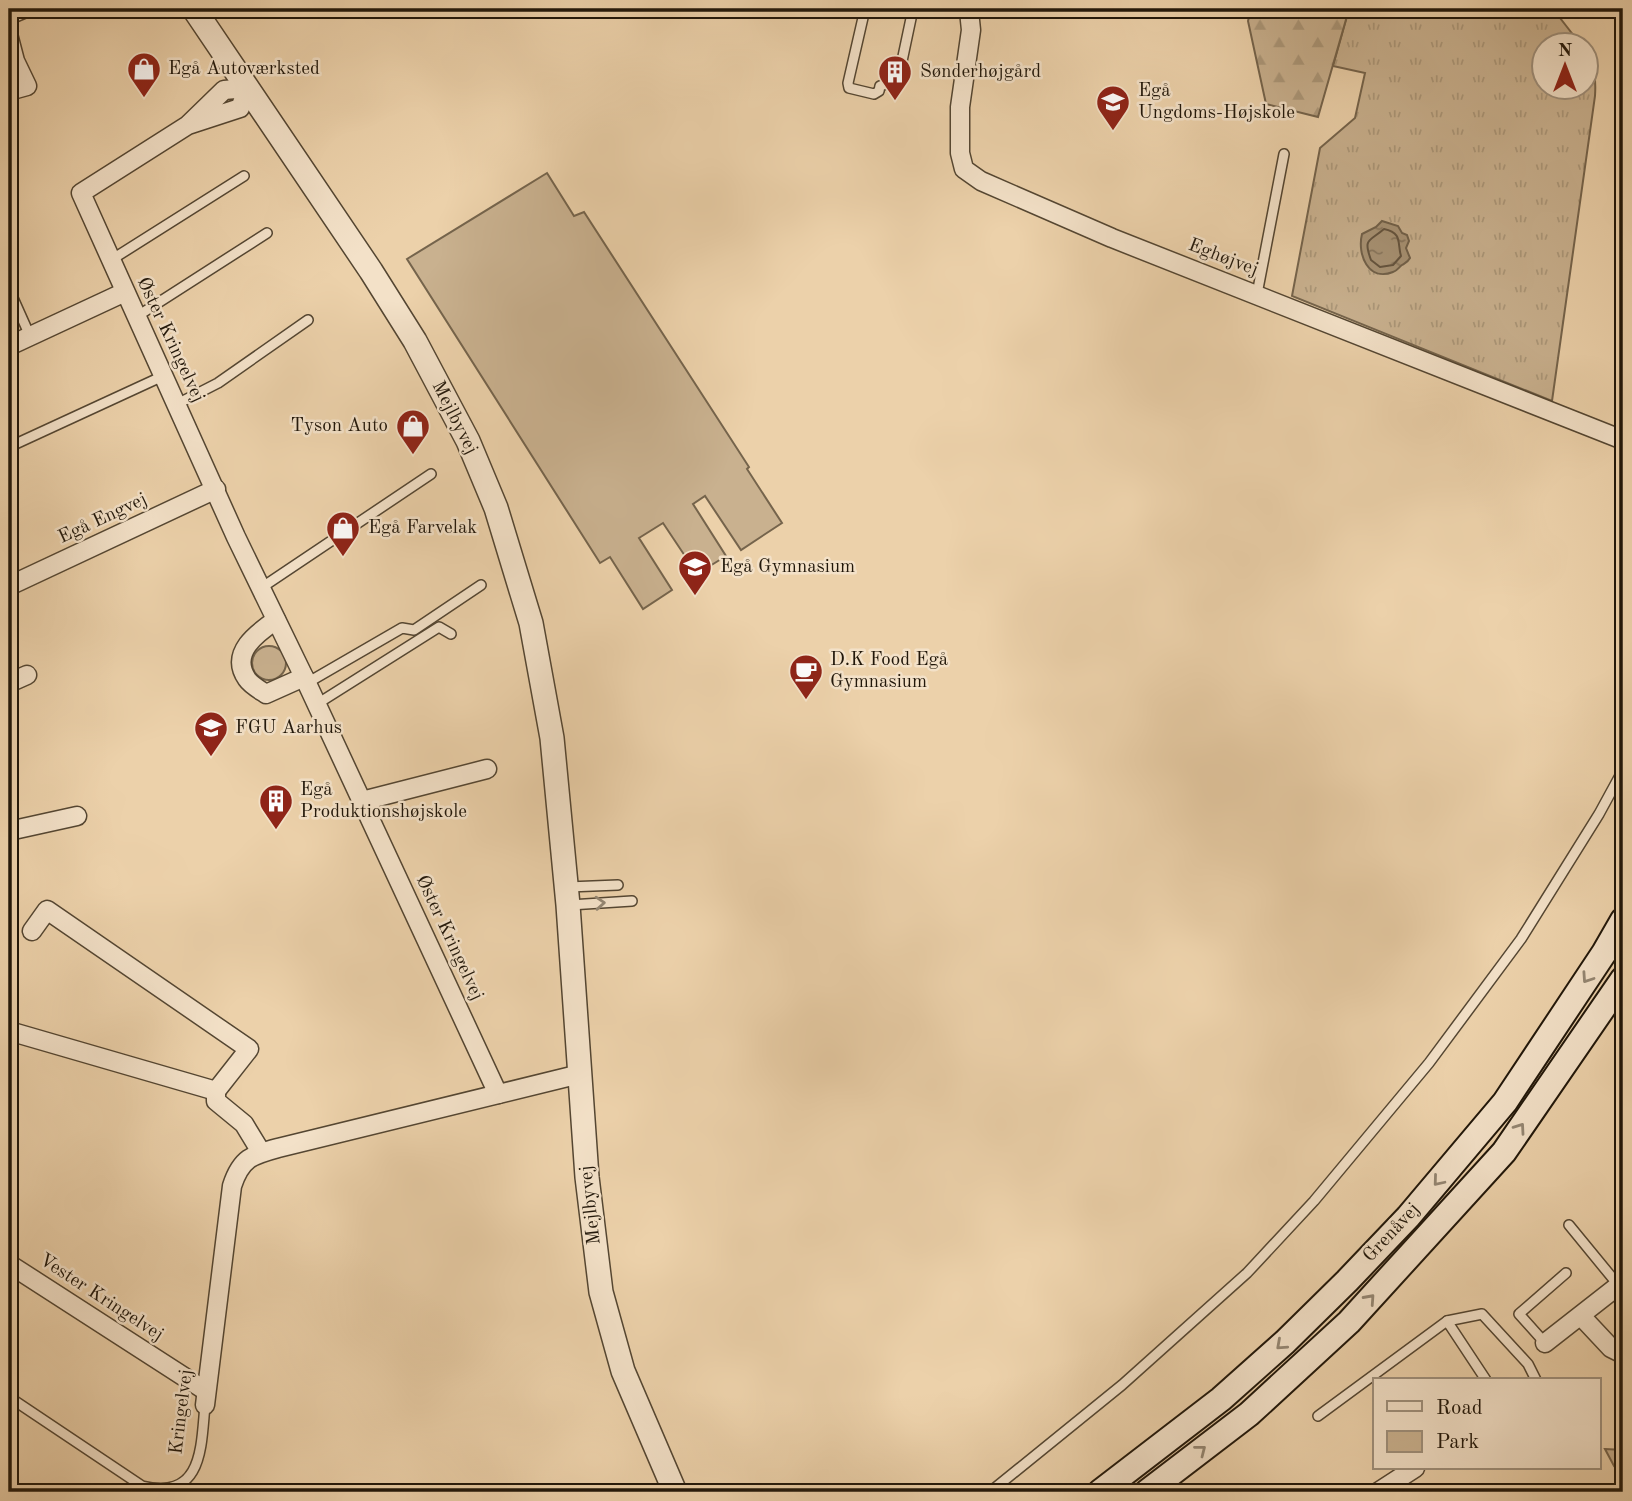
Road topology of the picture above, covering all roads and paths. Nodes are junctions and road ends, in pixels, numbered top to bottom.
1 (23, 9) edge
2 (194, 9) edge
3 (865, 9) edge
4 (913, 9) edge
5 (965, 9) edge
6 (9, 15) edge
7 (9, 38) edge
8 (248, 88) junction
9 (9, 91) edge
10 (1284, 154) dead end
11 (244, 176) dead end
12 (267, 233) dead end
13 (111, 260) junction
14 (9, 289) edge
15 (125, 292) junction
16 (1257, 294) junction
17 (136, 317) junction
18 (308, 320) dead end
19 (30, 337) junction
20 (9, 346) edge
21 (163, 376) junction
22 (177, 404) junction
23 (1623, 440) edge
24 (9, 447) edge
25 (431, 474) dead end
26 (216, 489) junction
27 (481, 585) dead end
28 (9, 586) edge
29 (261, 588) junction
30 (276, 620) junction
31 (451, 634) dead end
32 (27, 675) dead end
33 (306, 680) junction
34 (9, 682) edge
35 (317, 704) junction
36 (487, 769) dead end
37 (1623, 769) edge
38 (362, 801) junction
39 (77, 816) dead end
40 (9, 831) edge
41 (618, 885) dead end
42 (568, 896) junction
43 (632, 901) dead end
44 (1623, 920) edge
45 (32, 930) dead end
46 (1623, 979) edge
47 (9, 1031) edge
48 (580, 1074) junction
49 (216, 1091) junction
50 (498, 1094) junction
51 (261, 1153) junction
52 (1569, 1225) dead end
53 (9, 1264) edge
54 (1566, 1273) dead end
55 (1621, 1284) edge
56 (1581, 1316) junction
57 (1447, 1321) junction
58 (1545, 1343) joint
59 (1623, 1354) edge
60 (1485, 1378) edge
61 (1535, 1378) edge
62 (9, 1397) edge
63 (205, 1398) junction
64 (1318, 1416) dead end
65 (1412, 1470) edge
66 (675, 1492) edge
67 (990, 1492) edge
68 (1100, 1492) edge
69 (1147, 1492) edge
70 (1378, 1492) edge

1 - 6 street
2 - 8 street, Mejlbyvej
3 - 4 lane
5 - 16 street, Eghøjvej
7 - 9 street
8 - 13 street, Øster Kringelvej
8 - 42 street, Mejlbyvej
10 - 16 lane
11 - 13 lane
12 - 17 lane
13 - 15 street, Øster Kringelvej
14 - 19 lane
15 - 17 street, Øster Kringelvej
15 - 19 street
16 - 23 street, Eghøjvej
17 - 21 street, Øster Kringelvej
18 - 22 lane
19 - 20 street
21 - 22 street, Øster Kringelvej
21 - 24 lane
22 - 26 street, Øster Kringelvej
25 - 29 lane
26 - 28 street, Egå Engvej
26 - 29 street, Øster Kringelvej
27 - 33 lane
29 - 30 street, Øster Kringelvej
30 - 33 street, Øster Kringelvej
30 - 33 street
31 - 35 lane
32 - 34 street
33 - 35 street, Øster Kringelvej
35 - 38 street, Øster Kringelvej
36 - 38 street
37 - 67 lane
38 - 50 street, Øster Kringelvej
39 - 40 street
41 - 42 lane
42 -> 43 lane
42 - 48 street, Mejlbyvej
44 -> 68 main road, Grenåvej
45 - 49 street
69 -> 46 main road, Grenåvej
47 - 49 street
48 - 50 street, Kringelvej
48 - 66 street, Mejlbyvej
49 - 51 street
50 - 51 street, Kringelvej
51 - 63 street, Kringelvej
52 - 55 lane
53 - 63 street, Vester Kringelvej
54 - 58 lane
55 - 56 street
56 - 58 street
56 - 59 street
57 - 60 lane
57 - 61 lane
57 - 64 lane
62 - 63 lane, Kringelvej
65 - 70 street

